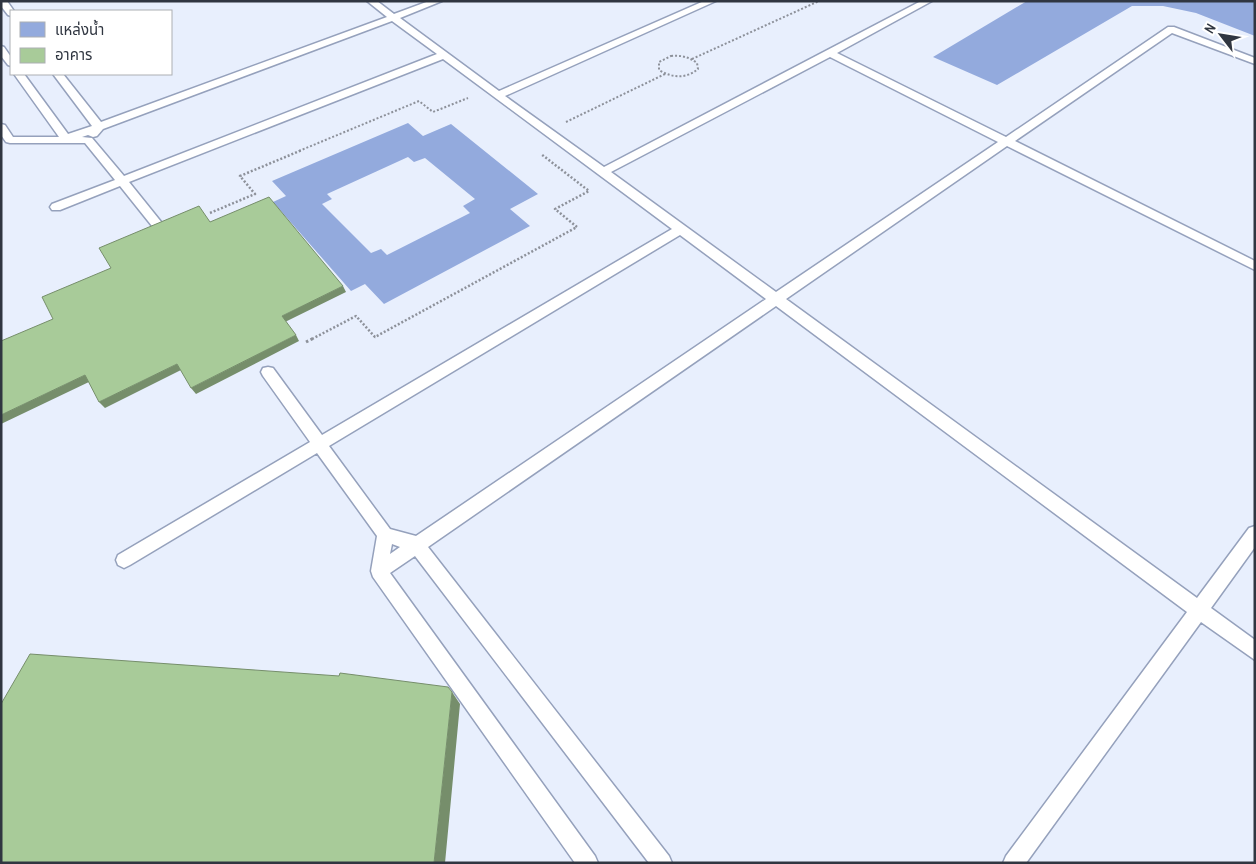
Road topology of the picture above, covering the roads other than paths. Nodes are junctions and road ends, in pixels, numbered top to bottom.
1 (2, 1) edge
2 (371, 1) edge
3 (438, 1) edge
4 (712, 1) edge
5 (928, 1) edge
6 (10, 12) edge
7 (393, 18) junction
8 (1, 49) edge
9 (830, 53) junction
10 (444, 55) junction
11 (7, 61) edge
12 (1255, 61) edge
13 (20, 75) edge
14 (59, 75) edge
15 (498, 95) junction
16 (1, 126) edge
17 (98, 127) junction
18 (66, 139) junction
19 (88, 140) junction
20 (1006, 141) junction
21 (603, 172) junction
22 (121, 182) junction
23 (56, 207) dead end
24 (156, 223) edge
25 (681, 229) junction
26 (1255, 266) edge
27 (775, 299) junction
28 (268, 372) dead end
29 (319, 444) junction
30 (1255, 533) edge
31 (385, 535) junction
32 (416, 544) junction
33 (124, 560) dead end
34 (379, 570) junction
35 (1199, 610) junction
36 (1255, 651) edge
37 (588, 863) edge
38 (662, 863) edge
39 (1013, 863) edge

1 - 6 lane
2 - 7 lane
3 - 7 lane
4 - 15 lane
5 - 9 lane
7 - 10 lane
7 - 17 lane
8 - 11 lane
9 - 20 lane
9 - 21 lane
10 - 15 lane
10 - 22 lane
12 - 20 lane
13 - 18 lane
14 - 17 lane
15 - 21 lane
16 - 18 lane
17 - 18 lane
17 - 19 lane
18 - 19 lane
19 - 22 lane
20 - 26 lane
20 - 27 lane
21 - 25 lane
22 - 23 lane
22 - 24 lane
25 - 27 lane
25 - 29 lane
27 - 32 lane
27 - 35 lane
28 - 29 lane
29 - 31 lane
29 - 33 lane
30 - 35 lane
31 - 32 lane
31 - 34 lane
32 - 34 lane
32 - 38 lane
34 - 37 lane
35 - 36 lane
35 - 39 lane

